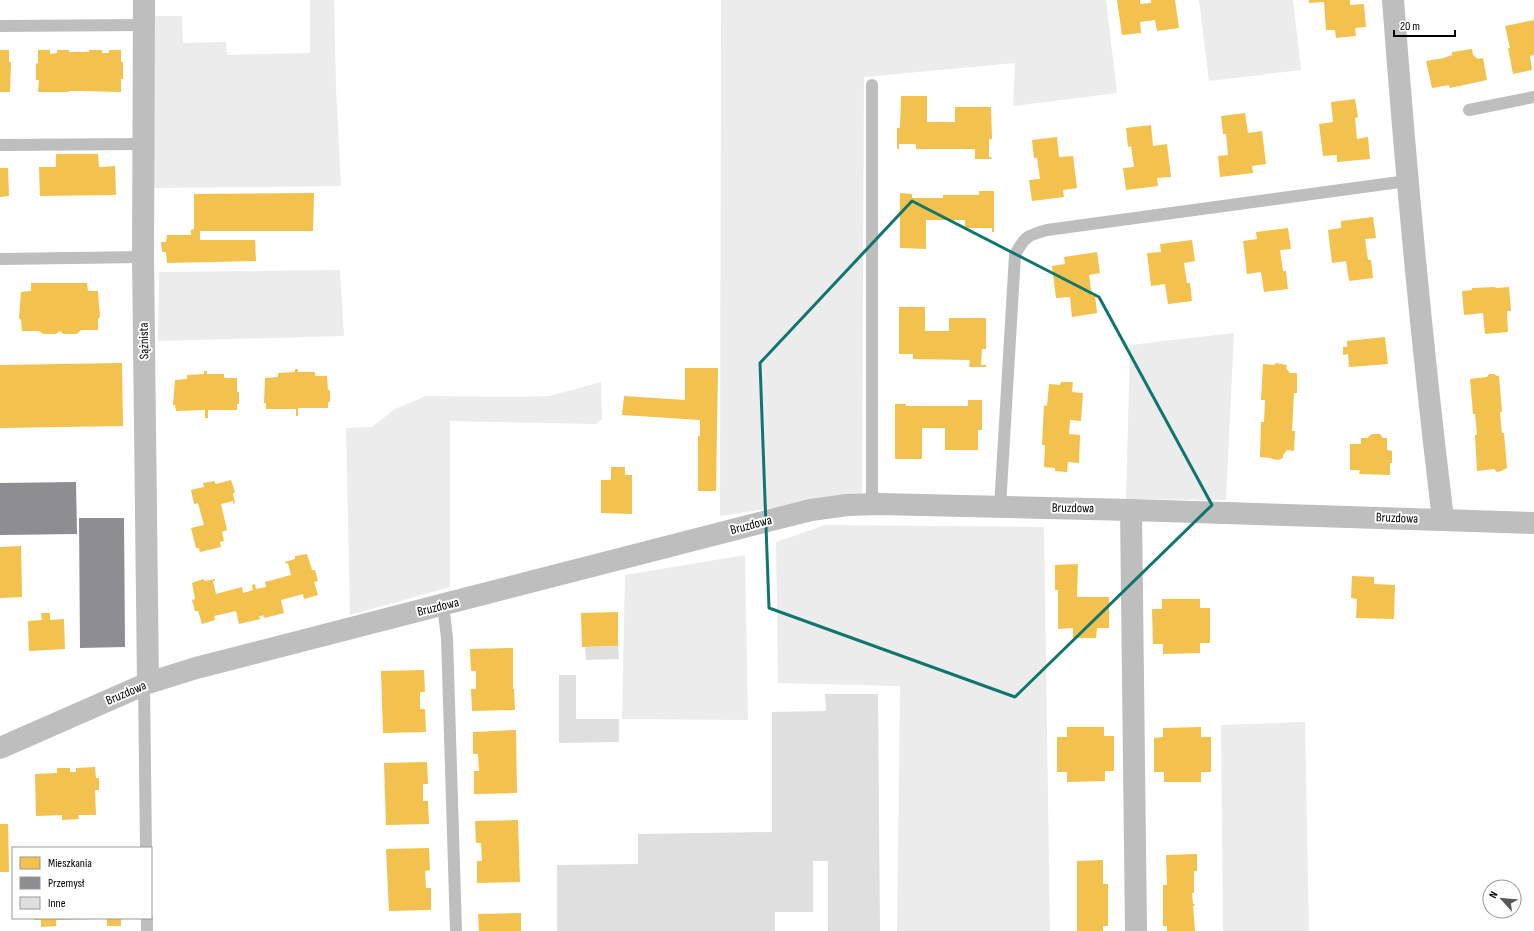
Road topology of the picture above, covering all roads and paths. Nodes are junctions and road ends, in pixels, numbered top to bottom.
1 (144, 0) edge
2 (1392, 0) edge
3 (144, 25) junction
4 (0, 26) edge
5 (872, 85) dead end
6 (1534, 97) edge
7 (1469, 110) dead end
8 (143, 144) junction
9 (0, 145) edge
10 (1407, 181) junction
11 (142, 257) junction
12 (0, 260) edge
13 (872, 504) junction
14 (1000, 507) junction
15 (1131, 510) junction
16 (1443, 519) junction
17 (1534, 523) edge
18 (443, 605) junction
19 (146, 684) junction
20 (0, 748) edge
21 (146, 847) edge
22 (147, 919) edge
23 (147, 931) edge
24 (456, 931) edge
25 (1136, 931) edge

1 - 3 street, Sążnista
2 - 10 street
3 - 4 lane
3 - 8 street, Sążnista
5 - 13 lane
6 - 7 lane
8 - 9 lane
8 - 11 street, Sążnista
10 - 14 lane
10 - 16 street
11 - 12 lane
11 - 19 street, Sążnista
13 - 14 street, Bruzdowa
13 - 18 street, Bruzdowa
14 - 15 street, Bruzdowa
15 - 16 street, Bruzdowa
15 - 25 street
16 - 17 street, Bruzdowa
18 - 19 street, Bruzdowa
18 - 24 lane
19 - 20 street, Bruzdowa
19 - 21 lane
22 - 23 lane

